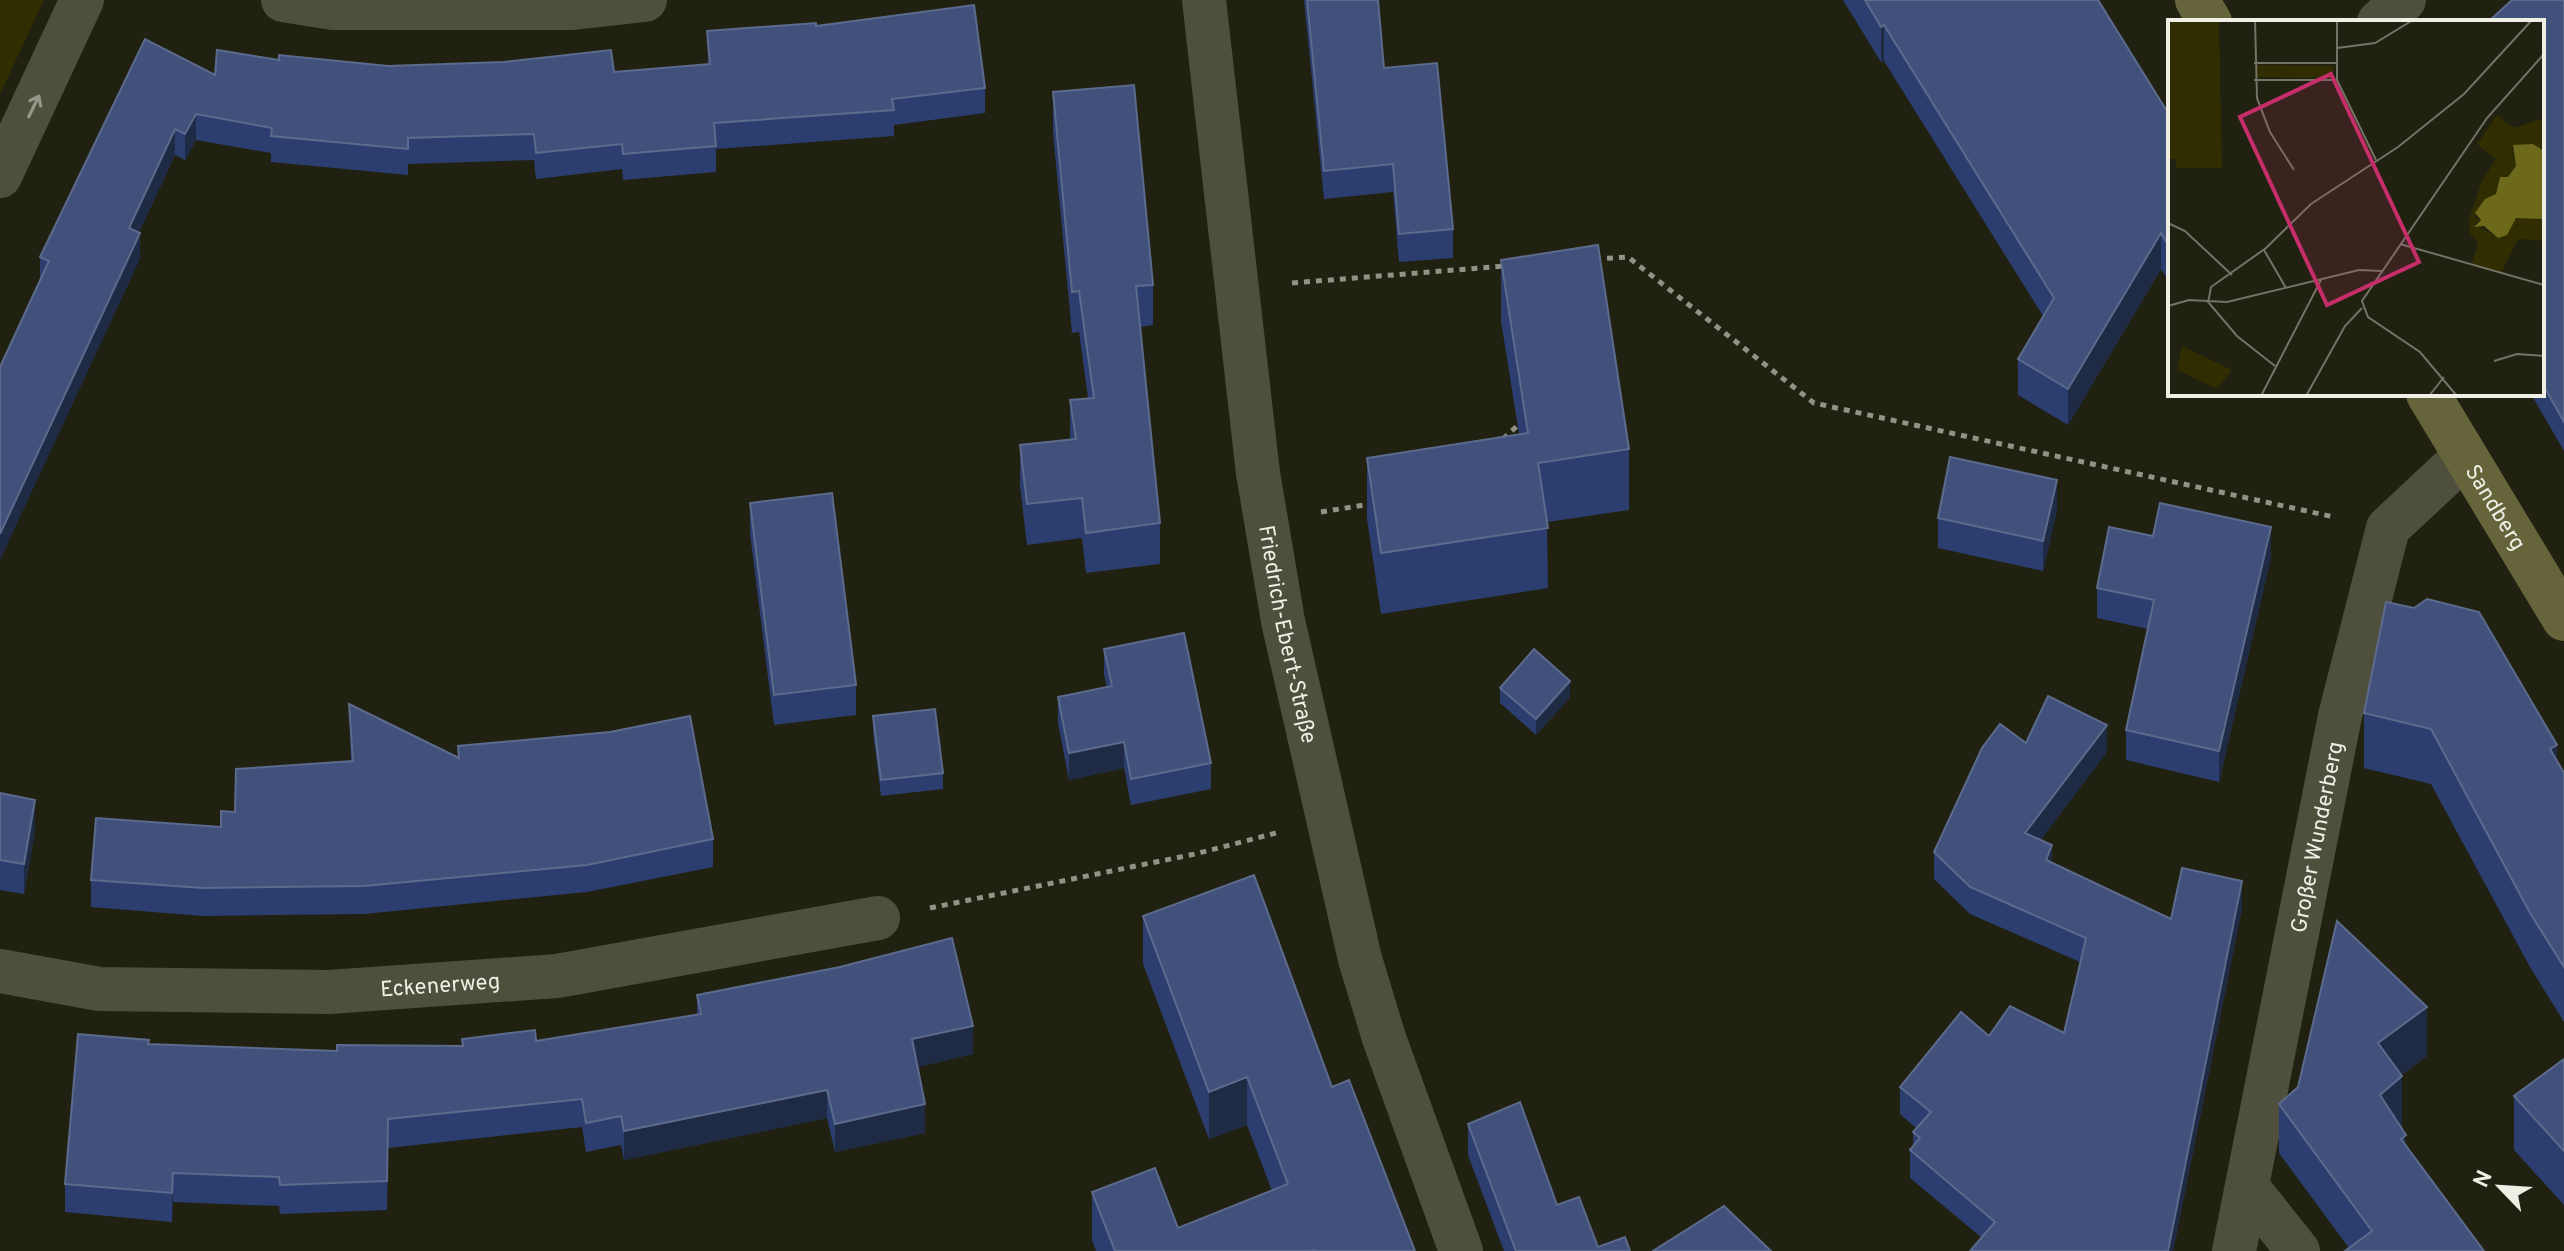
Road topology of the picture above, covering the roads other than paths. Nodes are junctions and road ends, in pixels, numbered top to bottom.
1 (82, 0) edge
2 (283, 0) edge
3 (645, 0) edge
4 (1204, 0) edge
5 (2197, 0) edge
6 (2404, 0) edge
7 (2209, 20) edge
8 (2381, 20) edge
9 (0, 176) edge
10 (2429, 396) edge
11 (2465, 456) junction
12 (2564, 619) edge
13 (878, 918) road end
14 (0, 971) edge
15 (2248, 1188) junction
16 (1461, 1251) edge
17 (2234, 1251) edge
18 (2298, 1251) edge

9 -> 1 street
2 - 3 street
4 - 16 street, Friedrich-Ebert-Straße
5 - 7 main road
6 - 8 street
10 - 11 main road, Sandberg
11 - 12 main road, Sandberg
11 - 15 street, Großer Wunderberg
13 - 14 street, Eckenerweg
15 - 17 street, Großer Wunderberg
15 - 18 street

